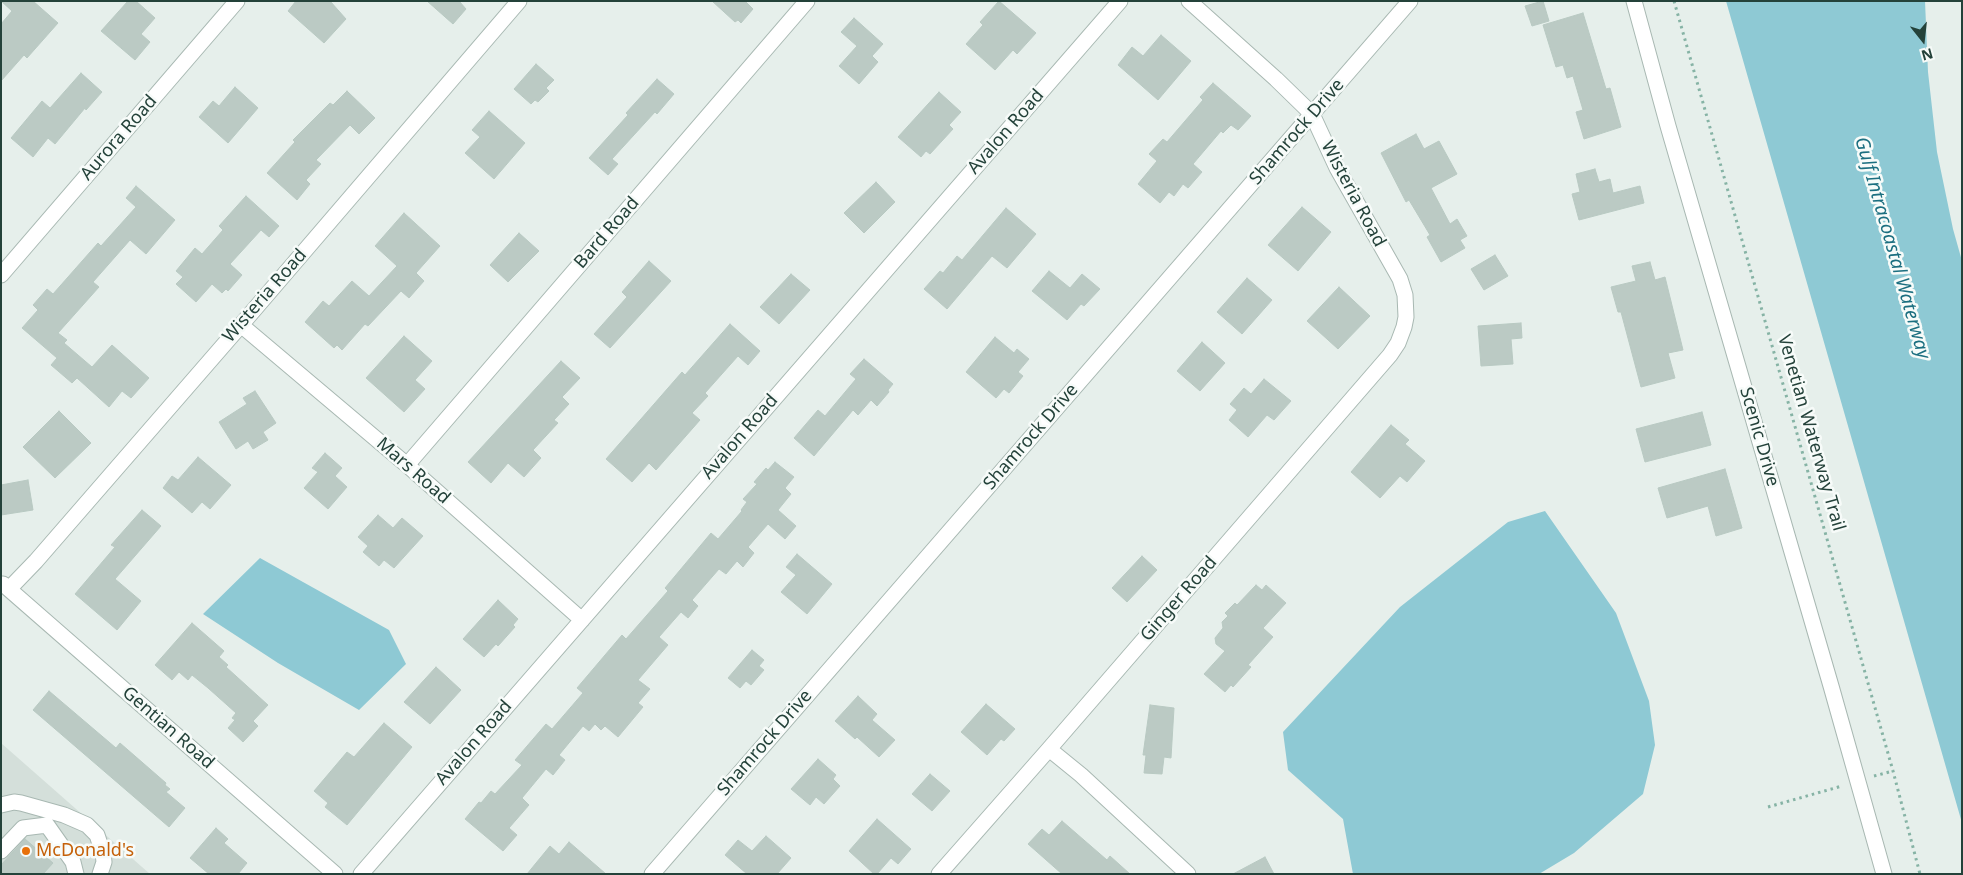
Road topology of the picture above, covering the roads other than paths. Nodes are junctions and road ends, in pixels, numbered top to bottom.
1 (237, 1) edge
2 (519, 1) edge
3 (807, 1) edge
4 (1120, 1) edge
5 (1189, 1) edge
6 (1410, 1) edge
7 (1634, 1) edge
8 (1312, 114) junction
9 (1, 275) edge
10 (1406, 317) joint
11 (240, 325) junction
12 (407, 466) junction
13 (5, 586) edge
14 (582, 620) junction
15 (1049, 749) junction
16 (1, 805) edge
17 (1, 851) edge
18 (76, 874) edge
19 (100, 874) edge
20 (335, 874) edge
21 (361, 874) edge
22 (652, 874) edge
23 (939, 874) edge
24 (1188, 874) edge
25 (1884, 874) edge

1 - 9 street, Aurora Road
2 - 11 street, Wisteria Road
3 - 12 street, Bard Road
4 - 14 street, Avalon Road
5 - 8 street, Wisteria Road
6 - 8 street, Shamrock Drive
7 - 25 street, Scenic Drive
8 - 10 street, Wisteria Road
8 - 22 street, Shamrock Drive
10 - 15 street, Ginger Road
11 - 12 street, Mars Road
11 - 13 street, Wisteria Road
12 - 14 street, Mars Road
13 - 20 street, Gentian Road
14 - 21 street, Avalon Road
15 - 23 street, Ginger Road
15 - 24 street
16 - 19 street
17 - 18 street

